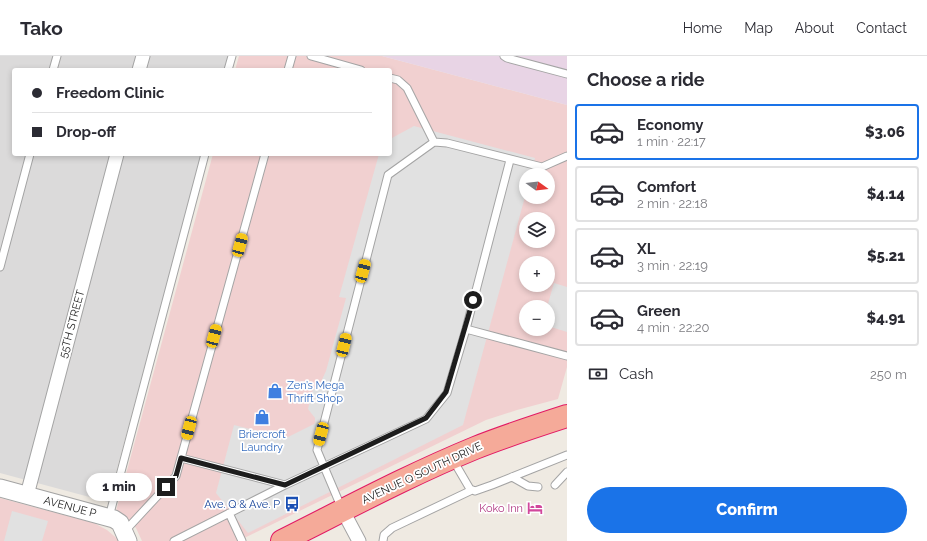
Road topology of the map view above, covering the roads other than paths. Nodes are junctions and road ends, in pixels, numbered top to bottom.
1 (56, 56) edge
2 (143, 56) edge
3 (232, 56) edge
4 (292, 56) edge
5 (311, 56) edge
6 (504, 56) edge
7 (53, 68) edge
8 (140, 68) edge
9 (229, 68) edge
10 (289, 68) edge
11 (354, 68) edge
12 (567, 74) edge
13 (392, 78) edge
14 (434, 142) junction
15 (29, 156) edge
16 (116, 156) edge
17 (204, 156) edge
18 (264, 156) edge
19 (567, 156) edge
20 (510, 160) junction
21 (0, 267) edge
22 (466, 329) junction
23 (567, 356) edge
24 (567, 416) edge
25 (567, 455) edge
26 (181, 458) junction
27 (452, 458) junction
28 (324, 466) junction
29 (567, 473) edge
30 (512, 477) junction
31 (555, 484) dead end
32 (285, 485) junction
33 (538, 487) dead end
34 (0, 488) edge
35 (472, 490) junction
36 (27, 495) junction
37 (343, 511) junction
38 (229, 513) junction
39 (109, 518) junction
40 (126, 536) edge
41 (174, 541) edge
42 (242, 541) edge
43 (282, 541) edge
44 (359, 541) edge
45 (383, 541) edge

1 - 7 lane
2 - 8 street
3 - 9 lane
4 - 10 lane
5 - 11 lane
6 - 12 lane
13 - 14 lane
14 - 20 lane
14 - 28 lane
15 - 21 lane
16 - 36 street, 55TH STREET
17 - 39 lane
18 - 26 lane
19 - 20 lane
20 - 22 lane
22 - 23 lane
22 - 28 lane
24 - 27 highway, AVENUE Q SOUTH DRIVE
25 - 30 lane
26 - 32 lane
26 - 40 lane
27 - 35 lane
27 - 37 highway, AVENUE Q SOUTH DRIVE
28 - 32 lane
28 - 37 lane
29 - 31 lane
30 - 33 lane
30 - 35 lane
32 - 38 lane
34 - 36 street, AVENUE P
35 - 45 lane
36 - 39 street, AVENUE P
37 - 43 highway, AVENUE Q SOUTH DRIVE
37 - 44 street
38 - 41 lane
38 - 42 lane
39 - 40 street, AVENUE P

